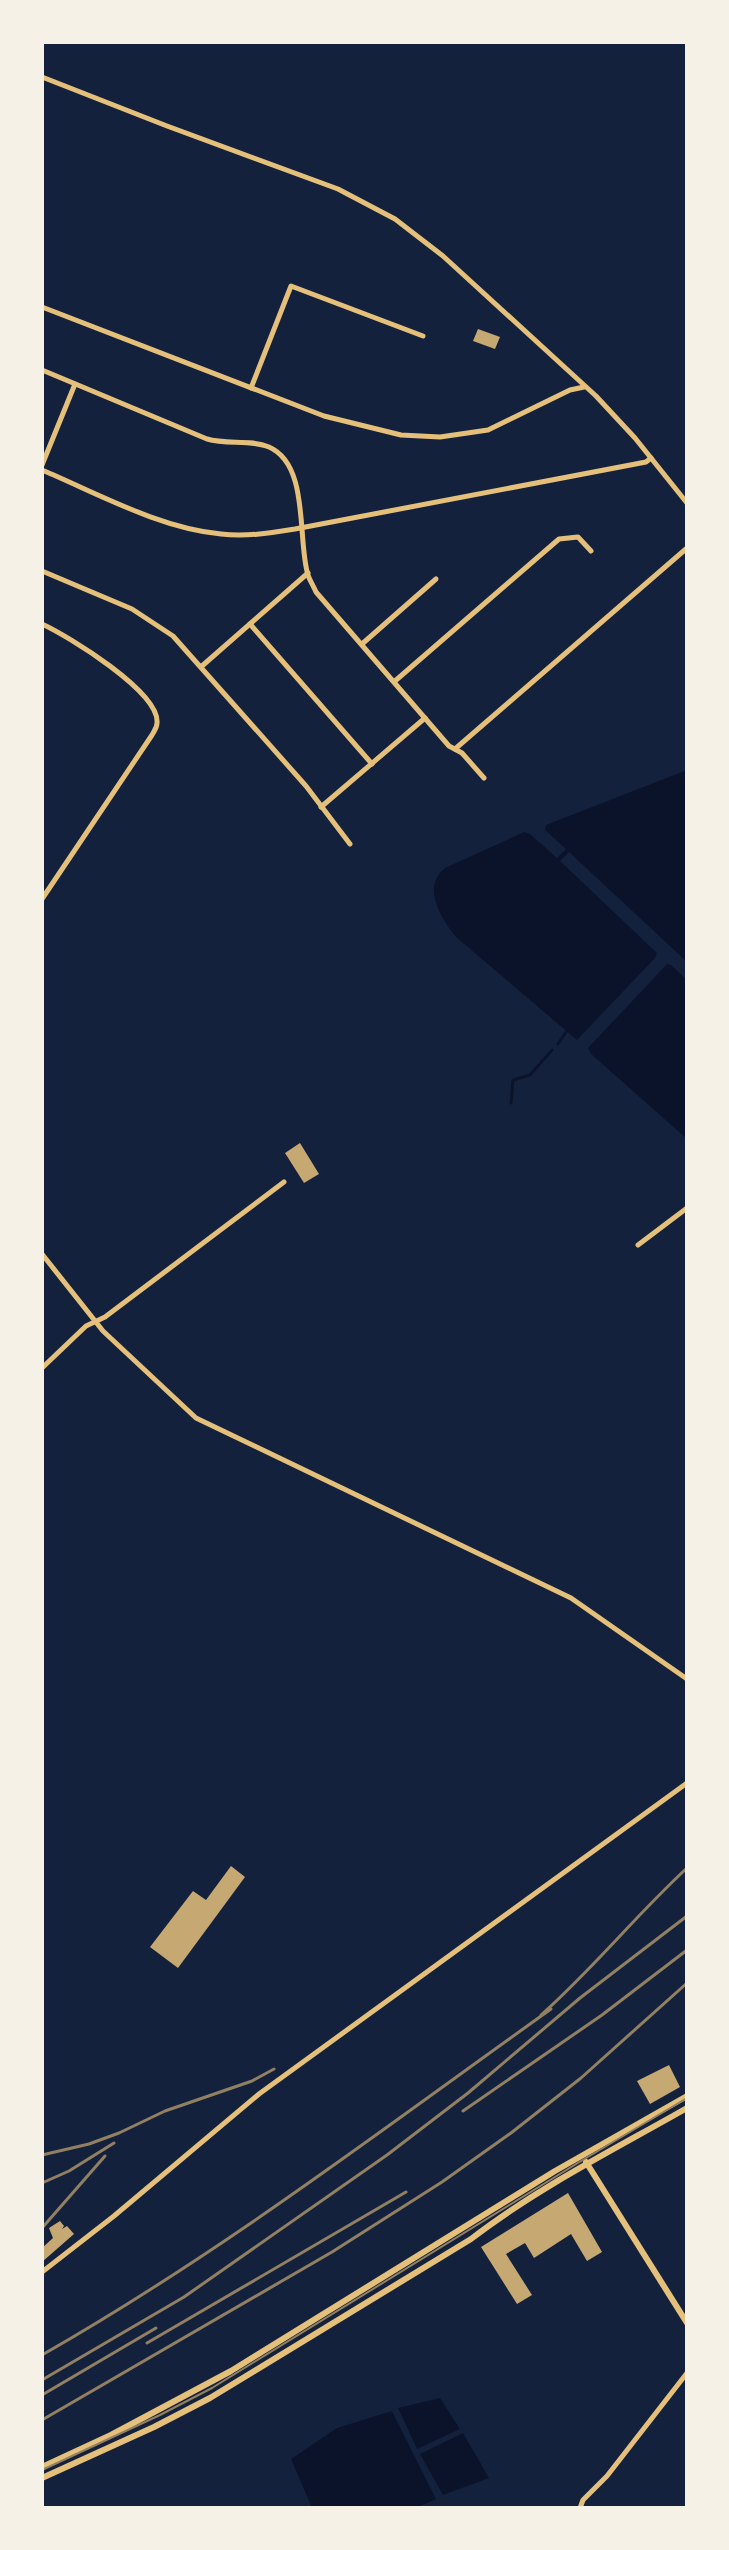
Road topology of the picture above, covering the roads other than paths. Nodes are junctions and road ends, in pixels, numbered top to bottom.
1 (42, 77) edge
2 (42, 307) edge
3 (423, 336) dead end
4 (42, 370) edge
5 (75, 384) junction
6 (585, 387) junction
7 (251, 388) junction
8 (651, 458) junction
9 (42, 467) edge
10 (687, 503) edge
11 (303, 527) junction
12 (687, 548) edge
13 (591, 551) dead end
14 (42, 571) edge
15 (308, 573) junction
16 (436, 579) dead end
17 (42, 624) edge
18 (250, 624) junction
19 (361, 644) junction
20 (202, 666) junction
21 (395, 681) junction
22 (425, 718) junction
23 (455, 749) junction
24 (372, 764) junction
25 (484, 778) dead end
26 (321, 807) junction
27 (350, 844) dead end
28 (42, 899) edge
29 (284, 1182) dead end
30 (687, 1208) edge
31 (638, 1245) dead end
32 (42, 1254) edge
33 (95, 1323) junction
34 (42, 1368) edge
35 (687, 1679) edge
36 (687, 1783) edge
37 (687, 2096) edge
38 (687, 2108) edge
39 (582, 2155) junction
40 (588, 2165) junction
41 (458, 2231) junction
42 (466, 2242) junction
43 (407, 2263) junction
44 (42, 2272) edge
45 (414, 2273) junction
46 (379, 2280) junction
47 (386, 2290) junction
48 (351, 2297) junction
49 (344, 2301) junction
50 (354, 2310) junction
51 (316, 2318) junction
52 (687, 2323) edge
53 (301, 2328) junction
54 (323, 2329) junction
55 (289, 2335) junction
56 (308, 2339) junction
57 (278, 2342) junction
58 (296, 2346) junction
59 (270, 2347) junction
60 (286, 2353) junction
61 (277, 2358) junction
62 (228, 2373) junction
63 (687, 2373) edge
64 (235, 2384) junction
65 (203, 2387) junction
66 (210, 2398) junction
67 (142, 2419) junction
68 (147, 2430) junction
69 (42, 2467) edge
70 (42, 2478) edge
71 (580, 2508) edge

1 - 6 street
2 - 7 street
3 - 7 street
4 - 5 street
5 - 9 street
5 - 11 street
6 - 7 street
6 - 8 street
8 - 10 street
8 - 11 street
9 - 11 street
11 - 15 street
12 - 23 street
13 - 21 street
14 - 20 street
15 - 18 street
15 - 19 street
16 - 19 street
17 - 28 street
18 - 20 street
18 - 24 street
19 - 21 street
20 - 26 street
21 - 22 street
22 - 23 street
22 - 24 street
23 - 25 street
24 - 26 street
26 - 27 street
29 - 33 street
30 - 31 street
32 - 33 street
33 - 34 street
33 - 35 street
36 - 44 street
37 - 39 street
38 - 40 street
39 - 40 street
39 - 41 street
40 - 42 street
40 - 52 street
41 - 42 street
41 - 43 street
42 - 45 street
43 - 45 street
43 - 46 street
45 - 47 street
46 - 47 street
46 - 48 street
47 - 50 street
48 - 49 street
48 - 50 street
49 - 50 street
49 - 51 street
50 - 54 street
51 - 53 street
51 - 54 street
53 - 55 street
53 - 56 street
54 - 56 street
55 - 57 street
55 - 58 street
56 - 58 street
57 - 59 street
57 - 60 street
58 - 60 street
59 - 61 street
59 - 62 street
60 - 61 street
61 - 64 street
62 - 64 street
62 - 65 street
63 - 71 street
64 - 66 street
65 - 66 street
65 - 67 street
66 - 68 street
67 - 68 street
67 - 69 street
68 - 70 street

